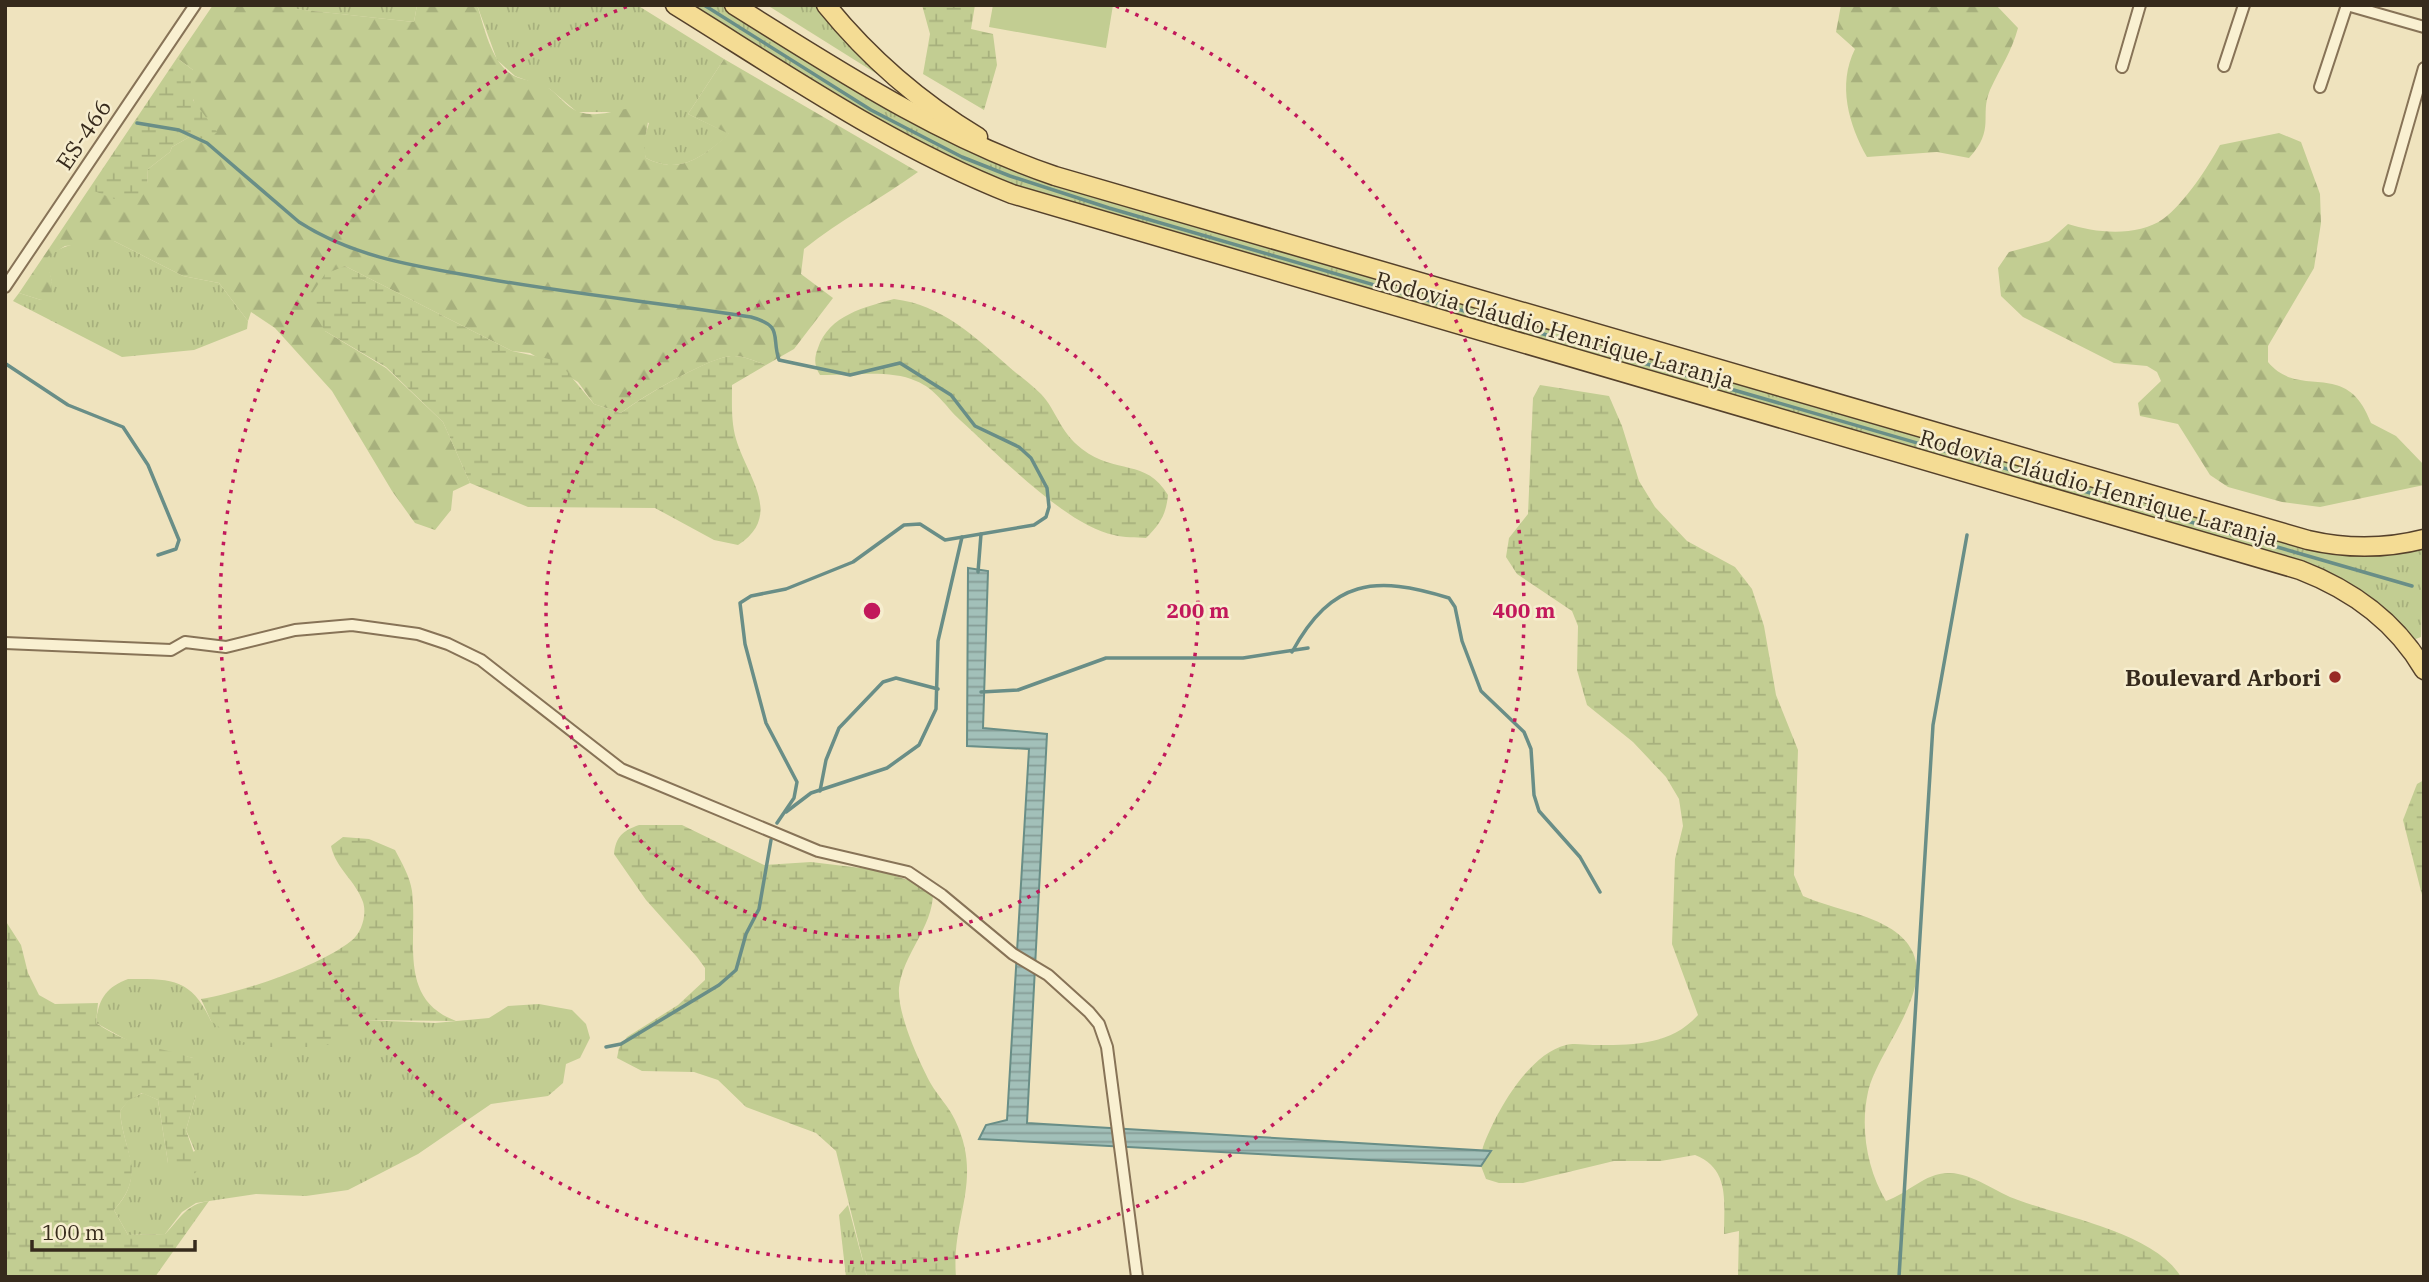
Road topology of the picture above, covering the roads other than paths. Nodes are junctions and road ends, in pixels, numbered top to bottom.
1 (195, 5) edge
2 (675, 5) edge
3 (734, 5) edge
4 (826, 5) edge
5 (2140, 5) edge
6 (2244, 5) edge
7 (2347, 5) edge
8 (2424, 27) edge
9 (2224, 66) dead end
10 (2122, 67) dead end
11 (2424, 68) edge
12 (2320, 87) dead end
13 (1086, 186) junction
14 (2389, 190) dead end
15 (5, 287) edge
16 (2424, 539) edge
17 (5, 643) edge
18 (2424, 670) edge
19 (1137, 1277) edge

1 - 15 street, ES-466
2 - 18 main road, Rodovia Cláudio Henrique Laranja
3 - 13 main road, Rodovia Cláudio Henrique Laranja
4 - 13 main road
5 - 10 street
6 - 9 street
7 - 8 street
7 - 12 street
11 - 14 street
13 - 16 main road, Rodovia Cláudio Henrique Laranja
17 - 19 street

